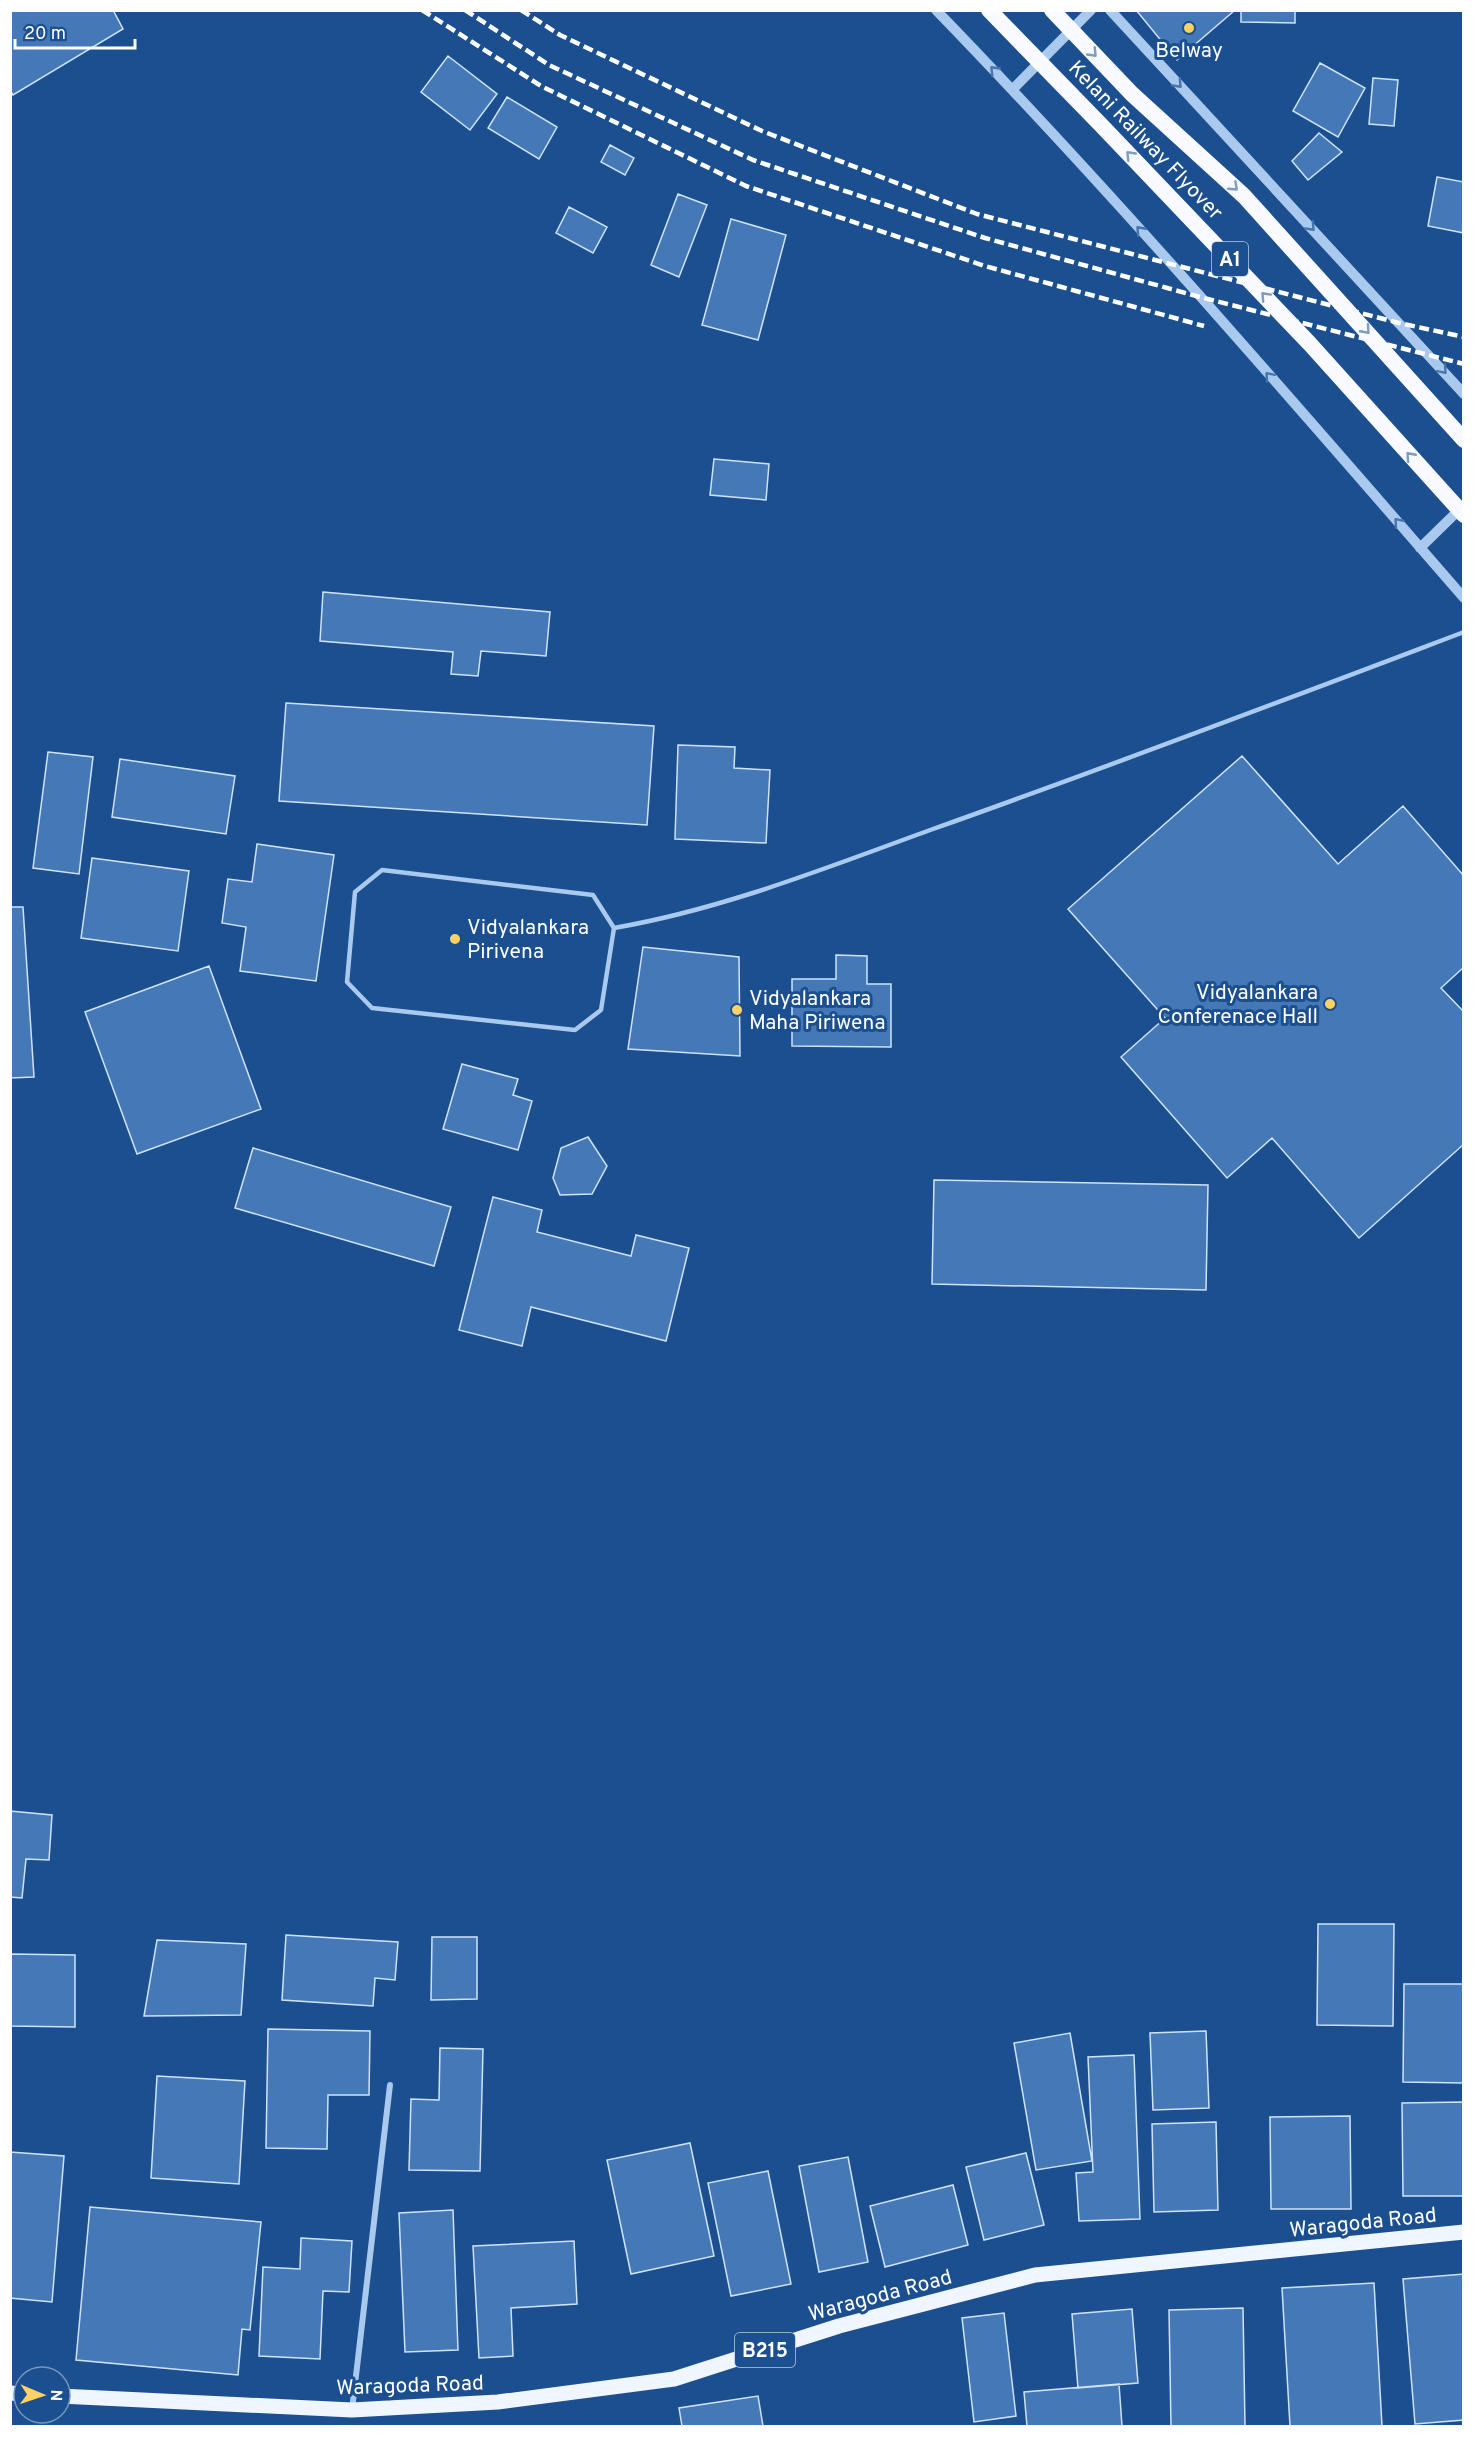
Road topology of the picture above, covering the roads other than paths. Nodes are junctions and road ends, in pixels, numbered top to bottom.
1 (936, 10) edge
2 (989, 10) edge
3 (1052, 10) edge
4 (1091, 10) edge
5 (1110, 10) edge
6 (1012, 89) junction
7 (1464, 394) edge
8 (1464, 440) edge
9 (1464, 506) edge
10 (1464, 515) edge
11 (1420, 548) junction
12 (1464, 598) edge
13 (1464, 632) edge
14 (614, 928) junction
15 (390, 2085) dead end
16 (1464, 2232) edge
17 (72, 2397) edge
18 (352, 2410) junction

6 -> 1 street
10 -> 2 highway, Kelani Railway Flyover / A1, bridge
3 -> 8 highway, Kelani Railway Flyover / A1, bridge
4 - 6 street
5 -> 7 street
11 -> 6 street
9 - 11 street
11 - 12 street
13 - 14 lane
14 - 14 lane
15 - 18 street
16 - 18 main road, Waragoda Road / B215
17 - 18 main road, Waragoda Road / B215

